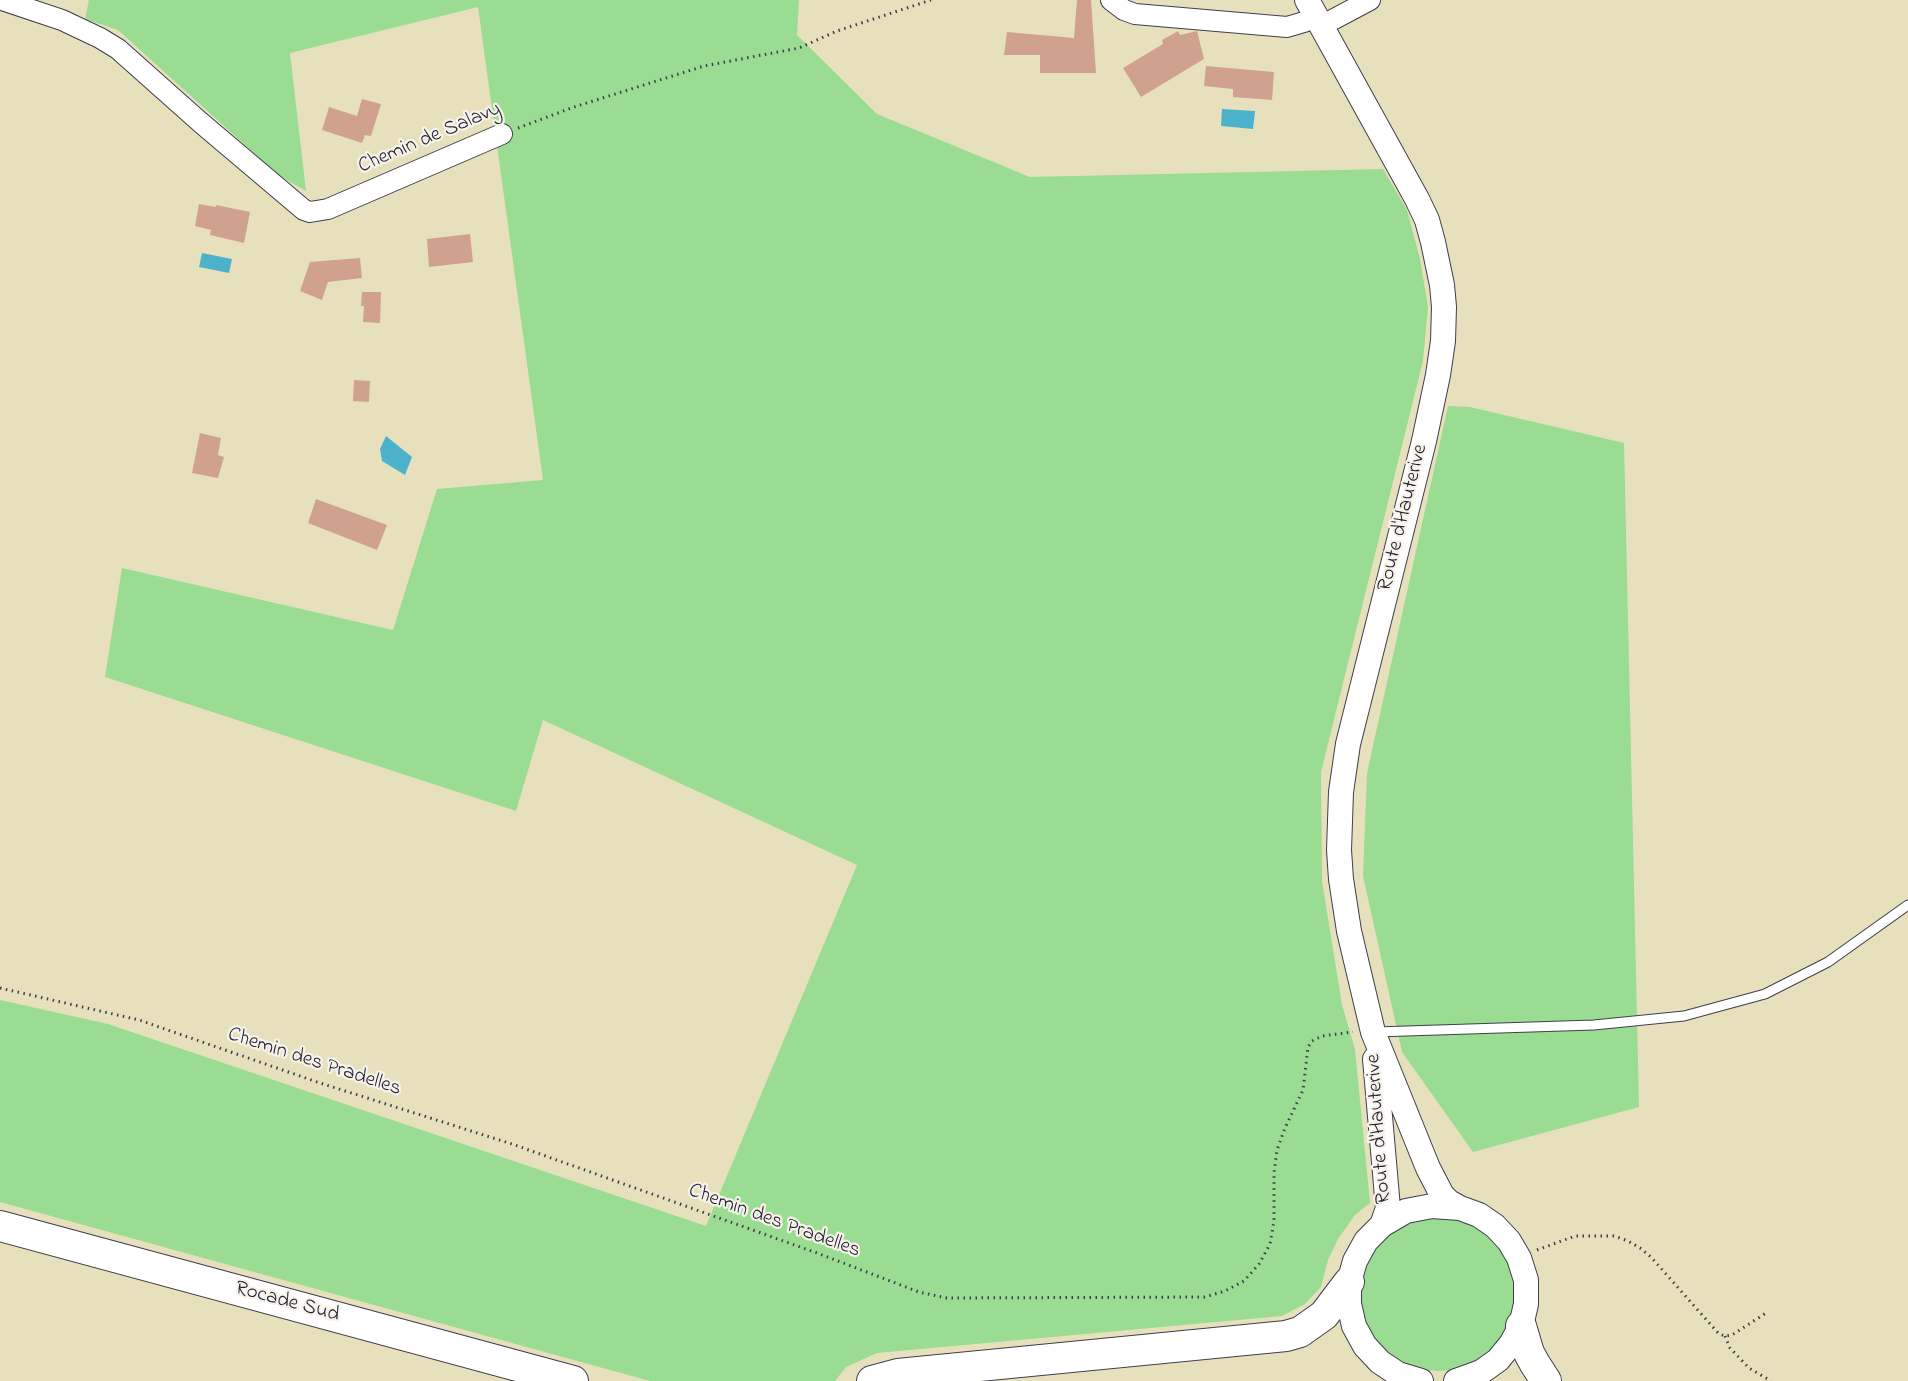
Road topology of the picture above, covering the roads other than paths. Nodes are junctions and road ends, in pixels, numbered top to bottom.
1 (2, 0) edge
2 (1111, 0) edge
3 (1370, 0) edge
4 (1314, 14) edge
5 (502, 134) road end
6 (1908, 905) edge
7 (1373, 1032) junction
8 (1460, 1208) junction
9 (1382, 1225) junction
10 (0, 1226) edge
11 (1349, 1282) junction
12 (1521, 1326) junction
13 (530, 1370) junction
14 (1478, 1376) edge
15 (1408, 1379) edge
16 (564, 1381) edge
17 (573, 1381) edge
18 (872, 1381) edge
19 (1456, 1381) edge
20 (1546, 1381) edge

1 - 5 street, Chemin de Salavy
2 - 4 street
3 - 4 street
4 - 7 street, Route d'Hauterive
6 - 7 lane
7 - 8 street, Route d'Hauterive
7 - 9 street, Route d'Hauterive
8 - 9 street, Route d'Hauterive
8 - 12 street, Route d'Hauterive
9 - 11 street, Route d'Hauterive
10 - 13 main road, Rocade Sud
11 - 15 street, Route d'Hauterive
11 - 18 main road
12 - 14 street, Route d'Hauterive
12 - 20 main road
13 - 16 main road
13 - 17 main road, Rocade Sud
14 - 19 street, Route d'Hauterive

